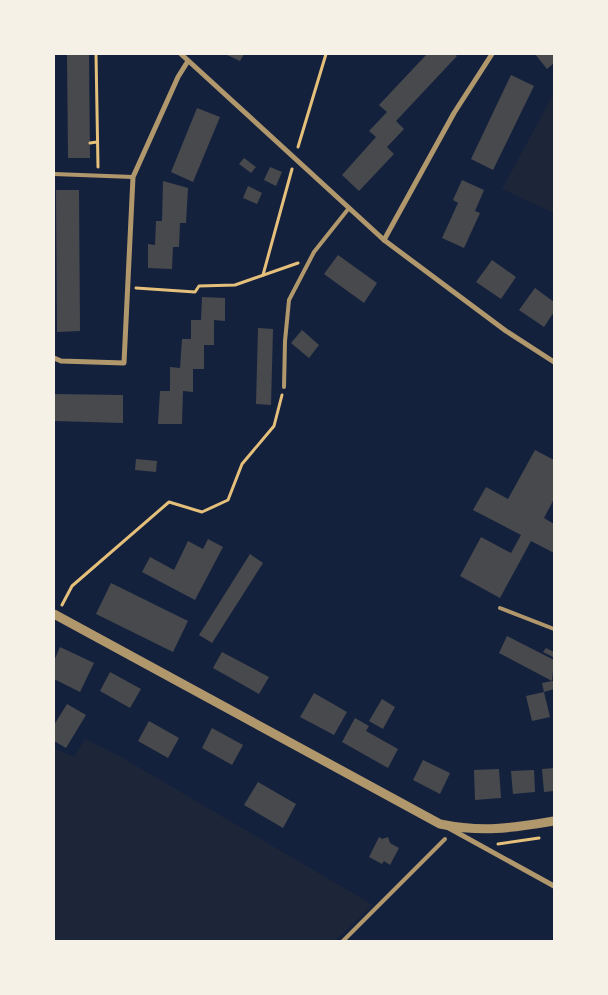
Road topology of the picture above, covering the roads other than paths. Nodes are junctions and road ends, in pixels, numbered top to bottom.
1 (181, 54) edge
2 (492, 54) edge
3 (188, 60) junction
4 (54, 174) edge
5 (133, 177) junction
6 (349, 208) junction
7 (384, 240) junction
8 (54, 358) edge
9 (554, 362) edge
10 (284, 387) road end
11 (500, 608) dead end
12 (55, 615) edge
13 (554, 629) edge
14 (554, 821) edge
15 (440, 824) junction
16 (445, 839) dead end
17 (554, 886) edge
18 (342, 941) edge

1 - 3 street
2 - 7 street
3 - 5 street
3 - 6 street
4 - 5 lane
5 - 8 street
6 - 7 street
6 - 10 lane
7 - 9 street
11 - 13 lane
12 - 15 street
14 - 15 street
15 - 17 street
16 - 18 lane

